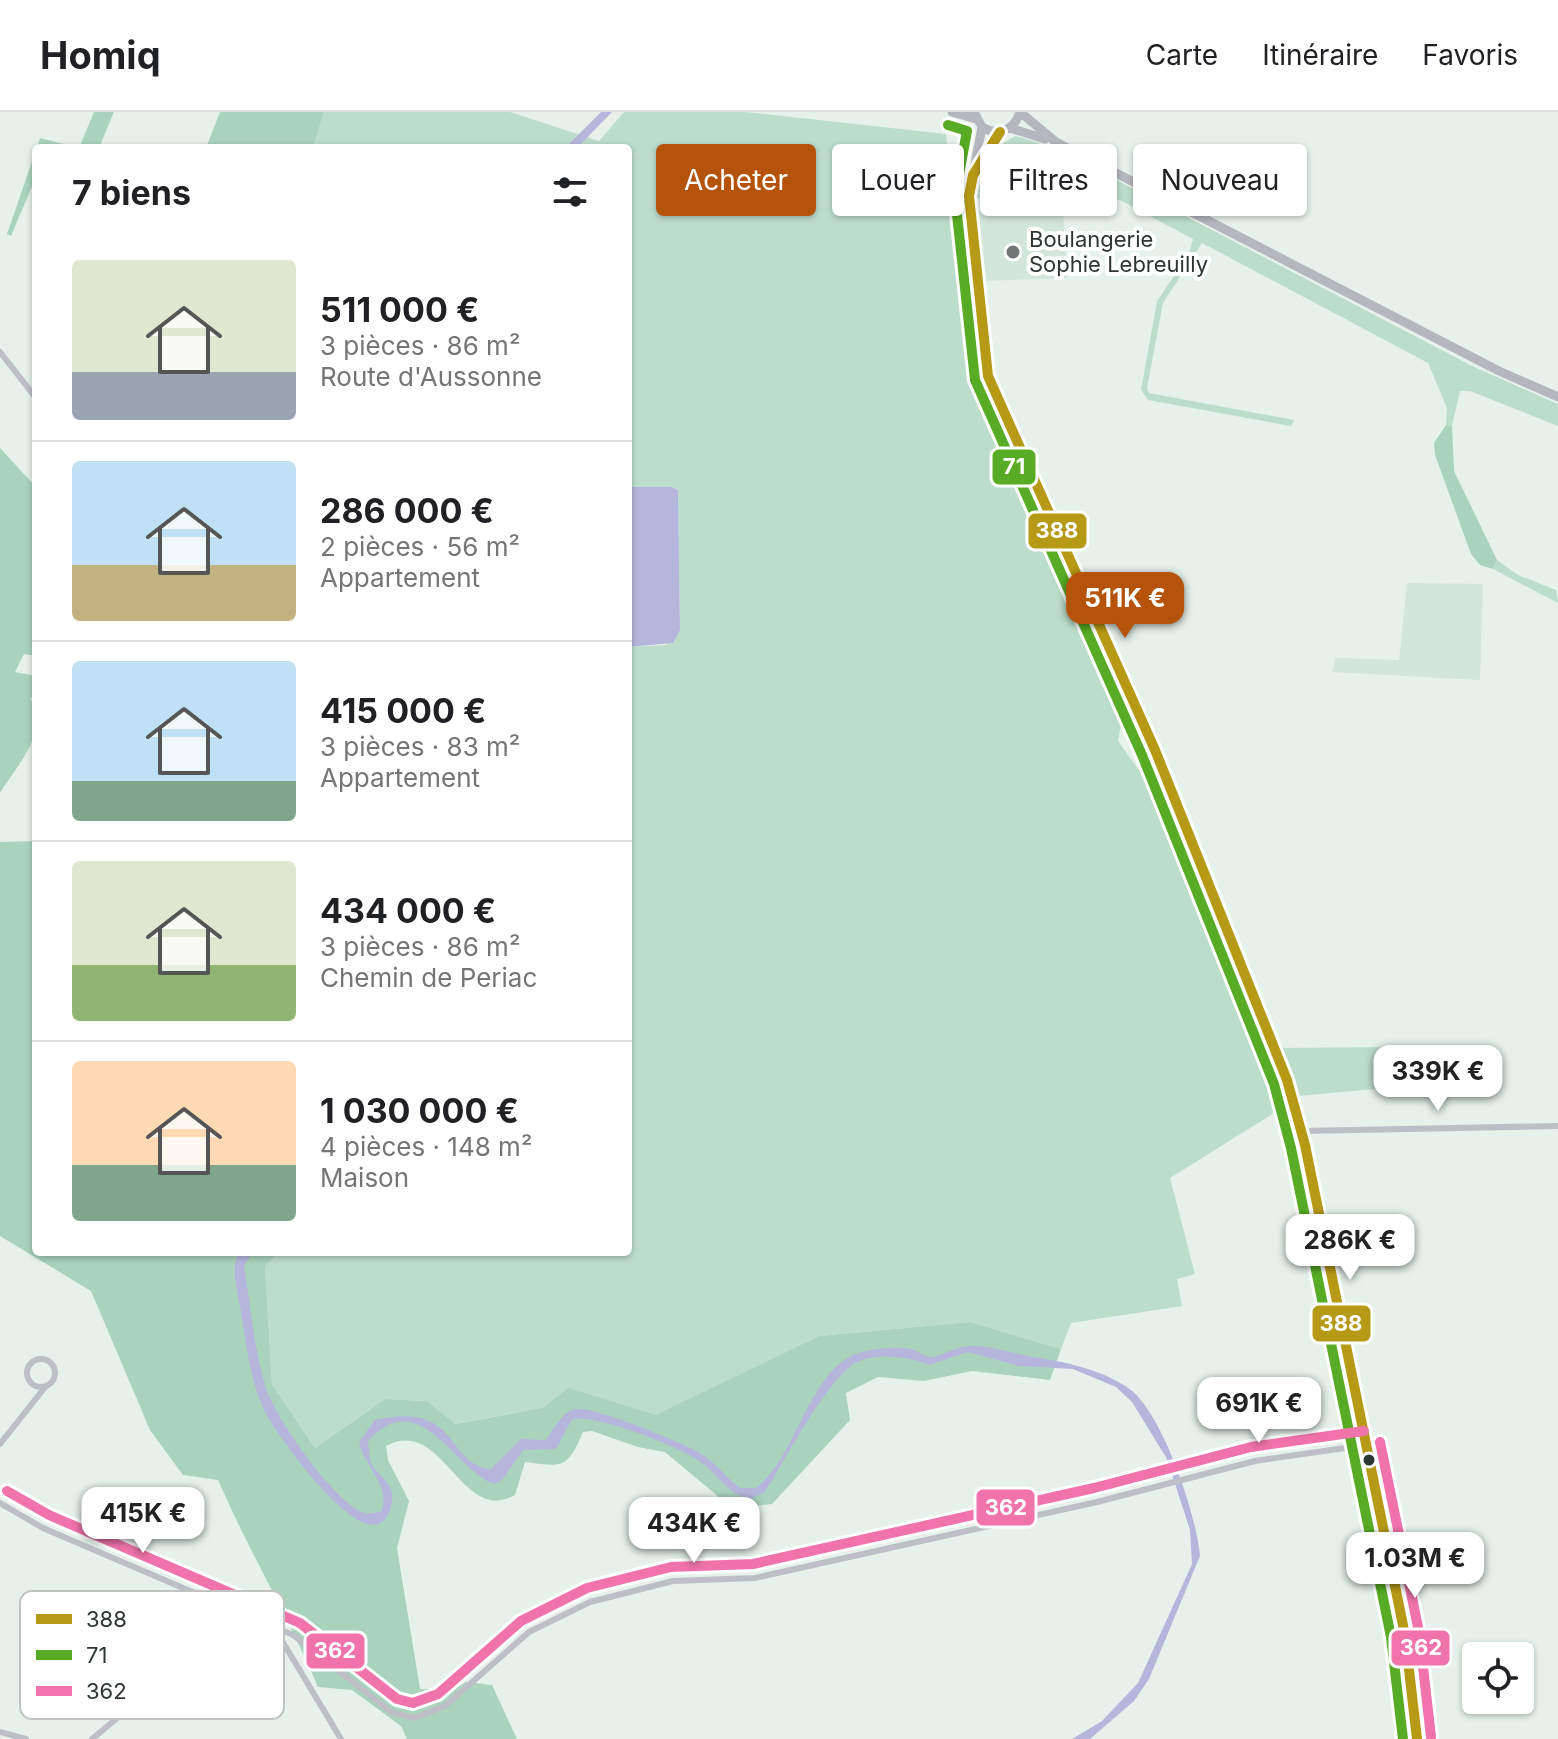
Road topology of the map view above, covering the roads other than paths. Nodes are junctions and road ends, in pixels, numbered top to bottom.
1 (952, 112) edge
2 (1020, 112) edge
3 (978, 119) edge
4 (1010, 128) junction
5 (1000, 132) junction
6 (1056, 142) junction
7 (973, 175) junction
8 (0, 352) edge
9 (32, 393) edge
10 (1558, 397) edge
11 (1558, 1126) edge
12 (1302, 1131) junction
13 (46, 1386) junction
14 (0, 1444) edge
15 (1366, 1445) junction
16 (0, 1503) edge
17 (189, 1591) edge
18 (284, 1632) edge
19 (284, 1644) edge
20 (116, 1719) edge
21 (0, 1732) edge
22 (26, 1739) edge
23 (92, 1739) edge
24 (341, 1739) edge
25 (1417, 1739) edge

1 - 3 main road
2 - 4 main road
2 - 6 main road
3 - 5 main road
3 - 7 main road
4 - 5 main road
4 - 6 main road
5 - 7 main road
6 - 10 main road
7 - 12 main road
8 - 9 street
11 - 12 street
12 - 15 main road
13 - 13 street
13 - 14 street
15 - 18 street
15 - 25 main road
16 - 17 street
19 - 24 street
20 - 23 street
21 - 22 street

